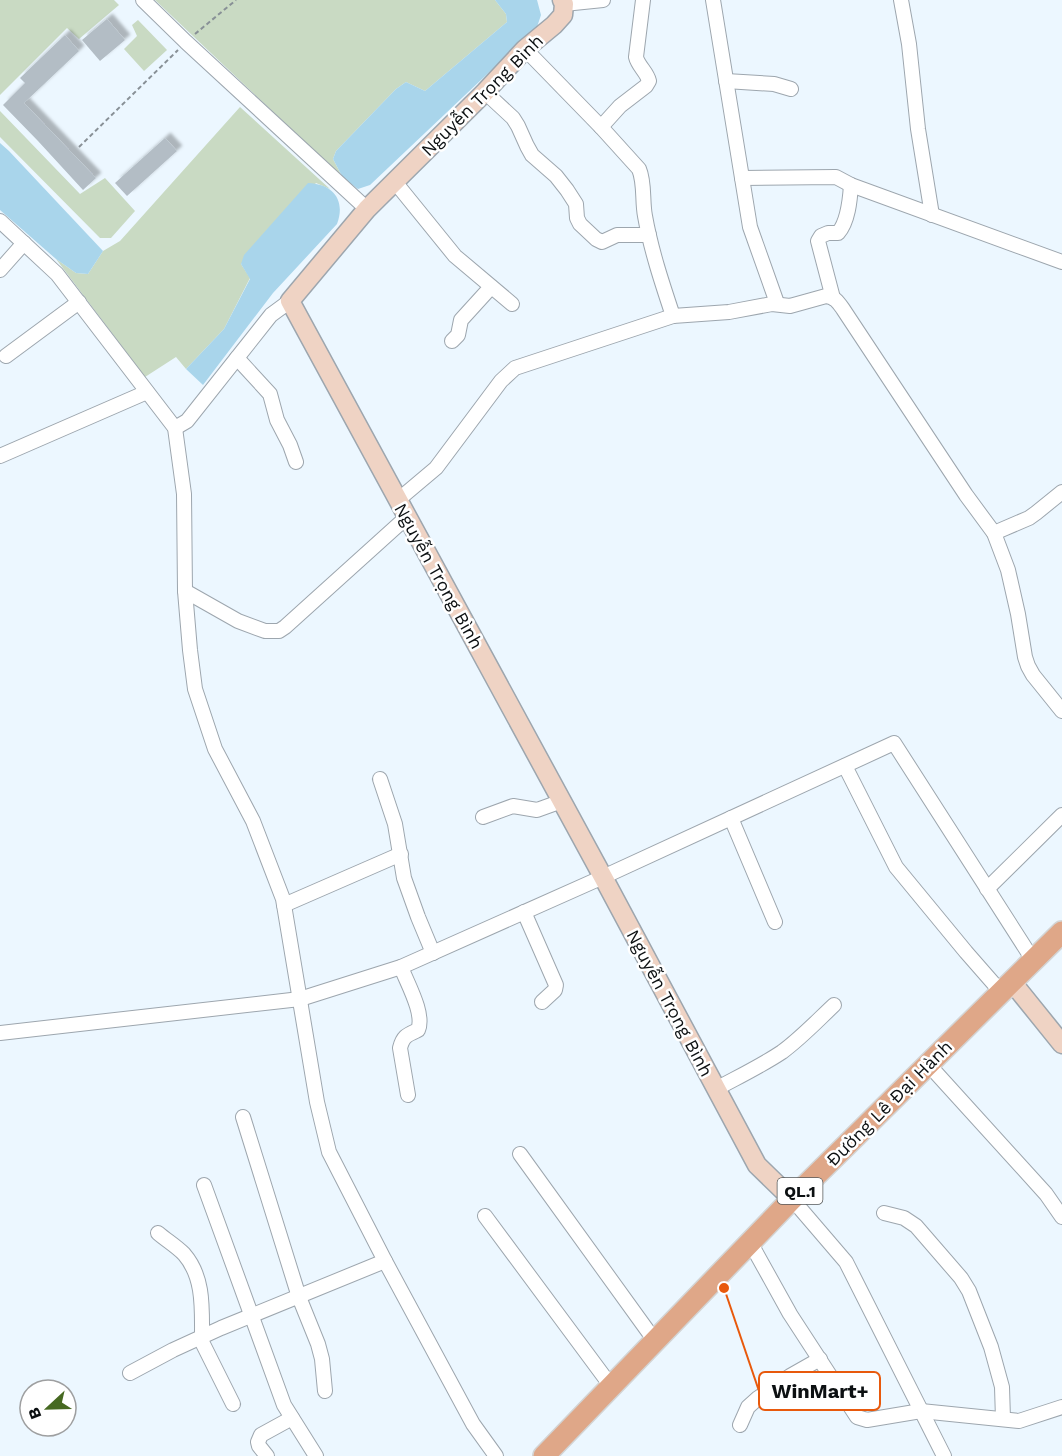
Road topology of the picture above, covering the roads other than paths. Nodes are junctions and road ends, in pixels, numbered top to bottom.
1 (143, 0) edge
2 (603, 0) edge
3 (643, 0) edge
4 (713, 0) edge
5 (900, 0) edge
6 (563, 2) edge
7 (525, 49) junction
8 (726, 81) junction
9 (791, 89) dead end
10 (485, 92) junction
11 (601, 127) junction
12 (742, 178) junction
13 (395, 182) junction
14 (851, 185) junction
15 (367, 209) junction
16 (932, 215) junction
17 (0, 221) edge
18 (649, 235) junction
19 (24, 243) junction
20 (1062, 262) edge
21 (0, 270) edge
22 (491, 287) junction
23 (833, 298) junction
24 (290, 301) junction
25 (79, 302) junction
26 (777, 303) junction
27 (512, 304) dead end
28 (673, 316) junction
29 (452, 340) dead end
30 (6, 356) dead end
31 (237, 357) junction
32 (147, 392) junction
33 (175, 428) junction
34 (0, 456) edge
35 (296, 462) dead end
36 (1062, 492) edge
37 (398, 500) junction
38 (408, 516) junction
39 (993, 533) junction
40 (185, 591) junction
41 (1062, 711) edge
42 (845, 766) junction
43 (380, 779) dead end
44 (562, 801) junction
45 (1062, 815) edge
46 (483, 817) dead end
47 (731, 818) junction
48 (401, 854) junction
49 (603, 877) junction
50 (987, 889) junction
51 (284, 905) junction
52 (525, 912) junction
53 (775, 922) dead end
54 (1059, 936) edge
55 (433, 953) junction
56 (1033, 960) junction
57 (401, 967) junction
58 (1006, 987) junction
59 (300, 999) junction
60 (542, 1002) dead end
61 (834, 1005) dead end
62 (0, 1033) edge
63 (1062, 1044) edge
64 (928, 1064) junction
65 (716, 1089) junction
66 (408, 1095) dead end
67 (243, 1117) dead end
68 (520, 1154) dead end
69 (204, 1185) dead end
70 (792, 1199) junction
71 (884, 1214) dead end
72 (484, 1216) dead end
73 (1062, 1217) edge
74 (158, 1233) dead end
75 (750, 1242) junction
76 (386, 1261) junction
77 (299, 1297) junction
78 (251, 1315) junction
79 (201, 1337) junction
80 (655, 1341) junction
81 (819, 1359) junction
82 (130, 1373) dead end
83 (611, 1386) junction
84 (325, 1390) dead end
85 (233, 1404) dead end
86 (1062, 1407) edge
87 (921, 1411) junction
88 (292, 1418) junction
89 (1003, 1419) junction
90 (740, 1425) dead end
91 (267, 1456) edge
92 (316, 1456) edge
93 (496, 1456) edge
94 (543, 1456) edge
95 (944, 1456) edge

1 - 15 street
2 - 6 street
3 - 11 street
4 - 8 street
5 - 16 street
6 - 7 street, Nguyễn Trọng Bình
7 - 10 street, Nguyễn Trọng Bình
7 - 11 street
8 - 9 street
8 - 12 street
10 - 13 street, Nguyễn Trọng Bình
10 - 18 street
11 - 18 street
12 - 14 street
12 - 26 street
13 - 15 street, Nguyễn Trọng Bình
13 - 22 street
14 - 16 street
14 - 23 street
15 - 24 street, Nguyễn Trọng Bình
16 - 20 street
17 - 19 street
18 - 28 street
19 - 21 street
19 - 25 street
22 - 27 street
22 - 29 street
23 - 26 street
23 - 39 street
24 - 31 street
24 - 37 street, Nguyễn Trọng Bình
25 - 30 street
25 - 32 street
26 - 28 street
28 - 37 street
31 - 33 street
31 - 35 street
32 - 33 street
32 - 34 street
33 - 40 street
36 - 39 street
37 - 38 street, Nguyễn Trọng Bình
38 - 40 street
38 - 44 street, Nguyễn Trọng Bình
39 - 41 street
40 - 51 street
42 - 47 street
42 - 50 street
42 - 58 street
43 - 48 street
44 - 46 street
44 - 49 street, Nguyễn Trọng Bình
45 - 50 street
47 - 49 street
47 - 53 street
48 - 51 street
48 - 55 street
49 - 52 street
49 - 65 street, Nguyễn Trọng Bình
50 - 56 street
51 - 59 street
52 - 55 street
52 - 60 street
54 - 56 main road, Đường Lê Đại Hành / QL.1
55 - 57 street
56 - 58 main road, Đường Lê Đại Hành / QL.1
57 - 59 street
57 - 66 street
58 - 63 street
58 - 64 main road, Đường Lê Đại Hành / QL.1
59 - 62 street
59 - 76 street
61 - 65 street
64 - 70 main road, Đường Lê Đại Hành / QL.1
64 - 73 street
65 - 70 street, Nguyễn Trọng Bình
67 - 77 street
68 - 80 street
69 - 78 street
70 - 75 main road, Đường Lê Đại Hành / QL.1
70 - 87 street
71 - 89 street
72 - 83 street
74 - 79 street
75 - 80 main road, Đường Lê Đại Hành / QL.1
75 - 81 street
76 - 77 street
76 - 93 street
77 - 78 street
77 - 84 street
78 - 79 street
78 - 88 street
79 - 82 street
79 - 85 street
80 - 83 main road, Đường Lê Đại Hành / QL.1
81 - 87 street
81 - 90 street
83 - 94 main road, Đường Lê Đại Hành / QL.1
86 - 89 street
87 - 89 street
87 - 95 street
88 - 91 street
88 - 92 street

